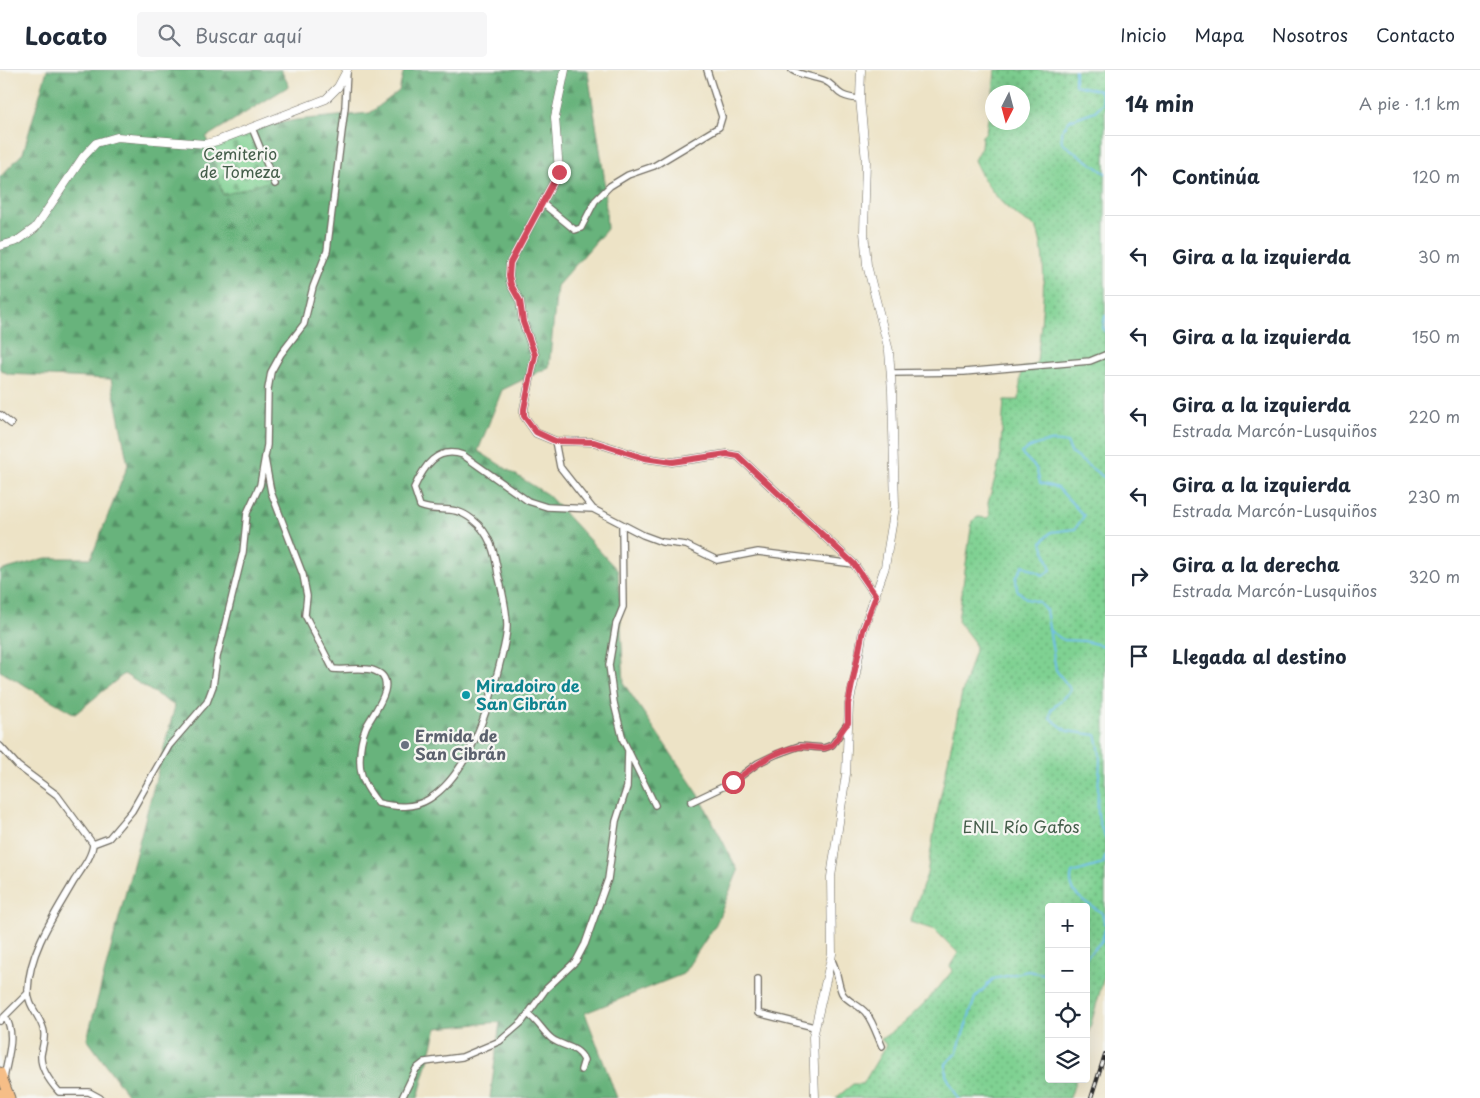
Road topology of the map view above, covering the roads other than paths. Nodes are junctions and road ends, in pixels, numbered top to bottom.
1 (347, 70) edge
2 (565, 70) edge
3 (707, 70) edge
4 (792, 70) edge
5 (861, 70) edge
6 (860, 100) junction
7 (252, 128) junction
8 (275, 184) dead end
9 (542, 203) junction
10 (0, 246) edge
11 (1105, 355) edge
12 (891, 373) junction
13 (0, 416) edge
14 (11, 424) dead end
15 (555, 441) junction
16 (264, 459) junction
17 (593, 510) junction
18 (622, 526) junction
19 (854, 564) junction
20 (876, 596) junction
21 (848, 723) junction
22 (0, 746) edge
23 (628, 750) junction
24 (691, 802) dead end
25 (655, 805) dead end
26 (93, 844) junction
27 (831, 960) junction
28 (758, 979) dead end
29 (28, 993) junction
30 (528, 1014) junction
31 (5, 1016) junction
32 (0, 1021) edge
33 (814, 1028) junction
34 (882, 1046) dead end
35 (581, 1070) dead end
36 (2, 1076) edge
37 (0, 1094) edge
38 (2, 1098) edge
39 (10, 1098) edge
40 (100, 1098) edge
41 (402, 1098) edge
42 (815, 1098) edge

1 - 7 street
1 - 16 street
2 - 9 street
3 - 9 street
4 - 6 street
5 - 6 street
6 - 12 street
7 - 8 street
7 - 10 street
9 - 15 street
11 - 12 street
12 - 20 street
13 - 14 street
15 - 17 street
15 - 19 street
16 - 17 street
16 - 26 street
17 - 18 street
18 - 19 street
18 - 23 street
19 - 20 street
20 - 21 street
21 - 24 street
21 - 27 street
22 - 26 street
23 - 25 street
23 - 30 street
26 - 29 street
27 - 33 street
27 - 34 street
28 - 33 street
29 - 31 street
29 - 40 street
30 - 35 street
30 - 41 street
31 - 32 street
31 - 36 street
33 - 42 street
36 - 39 main road
37 - 38 main road

